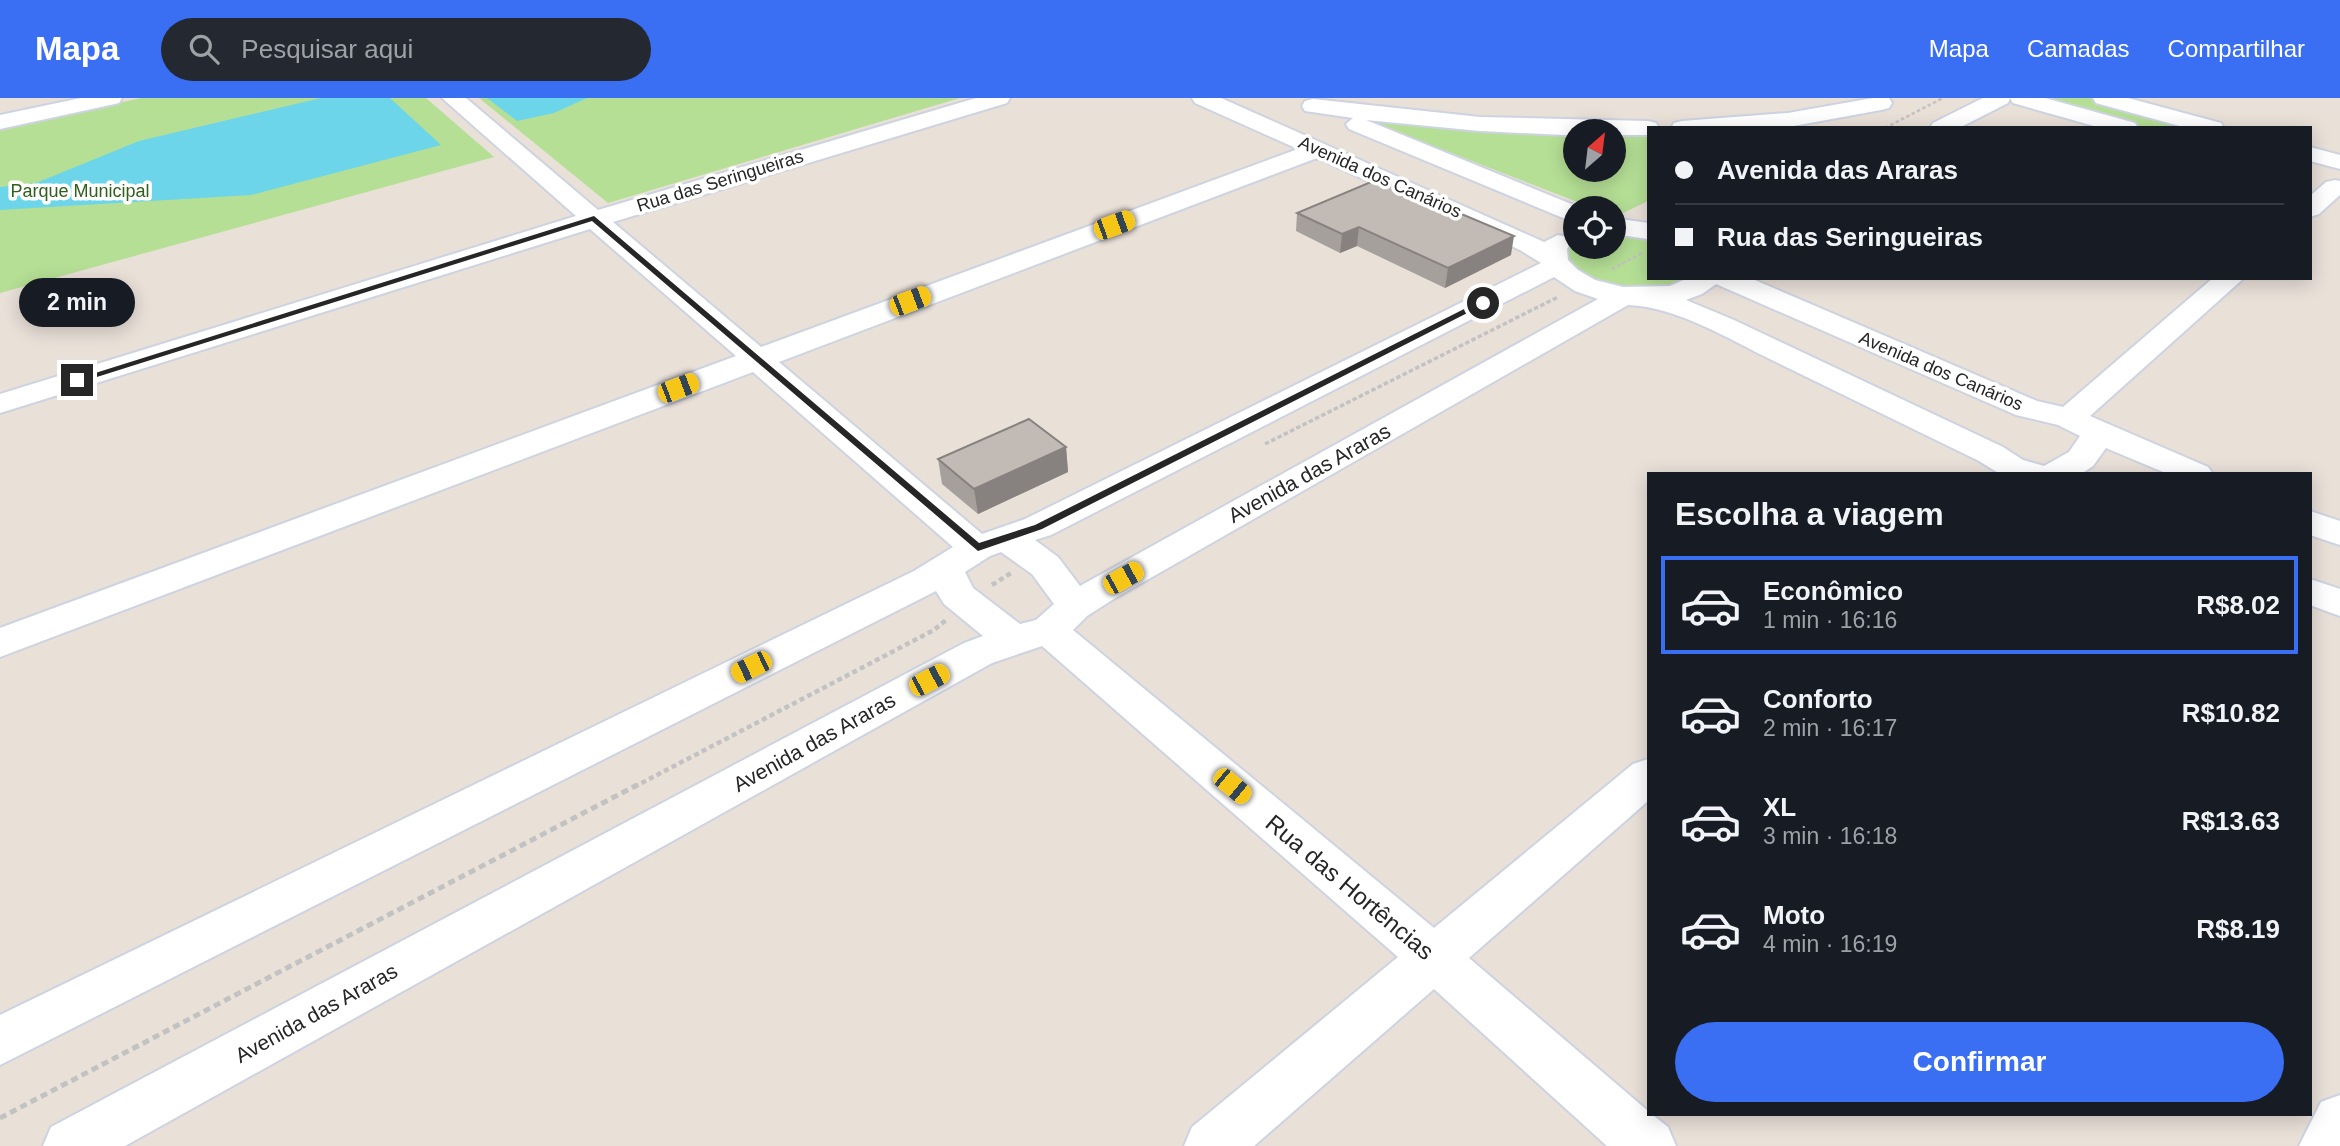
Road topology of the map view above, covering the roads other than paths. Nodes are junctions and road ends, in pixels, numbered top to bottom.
1 (111, 98) edge
2 (453, 98) edge
3 (999, 98) edge
4 (1203, 98) edge
5 (2000, 98) edge
6 (2021, 98) edge
7 (2104, 98) edge
8 (1886, 101) edge
9 (1304, 102) edge
10 (0, 122) edge
11 (1708, 126) edge
12 (1834, 126) edge
13 (1945, 126) edge
14 (2120, 126) edge
15 (2206, 126) edge
16 (1647, 128) edge
17 (1319, 149) junction
18 (2312, 155) edge
19 (2340, 162) edge
20 (2312, 181) edge
21 (2337, 188) edge
22 (2312, 207) edge
23 (1563, 210) edge
24 (1647, 217) edge
25 (594, 219) junction
26 (1626, 223) edge
27 (1626, 228) edge
28 (1647, 231) edge
29 (1568, 260) edge
30 (1704, 280) edge
31 (1731, 280) edge
32 (2228, 280) edge
33 (1636, 296) junction
34 (756, 358) junction
35 (0, 404) edge
36 (2027, 408) junction
37 (2069, 418) junction
38 (2098, 433) junction
39 (2009, 467) edge
40 (2060, 472) edge
41 (2191, 472) edge
42 (2312, 523) edge
43 (2340, 534) edge
44 (990, 543) junction
45 (944, 569) junction
46 (2312, 592) edge
47 (2340, 603) edge
48 (1046, 626) junction
49 (0, 643) edge
50 (1647, 777) edge
51 (1434, 958) junction
52 (0, 1041) edge
53 (2340, 1121) edge
54 (71, 1146) edge
55 (1212, 1146) edge
56 (1648, 1146) edge
57 (2327, 1146) edge

1 - 10 street
2 - 25 street
3 - 25 street, Rua das Seringueiras
4 - 17 street, Avenida dos Canários
5 - 13 street
6 - 14 street
7 - 15 street
8 - 11 street
8 - 12 street
9 - 16 street
9 - 23 street, Avenida dos Canários
17 - 29 street, Avenida dos Canários
17 - 34 street
18 - 19 street
20 - 21 street
21 - 22 street
24 - 26 street
25 - 34 street
25 - 35 street, Rua das Seringueiras
27 - 28 street
29 - 33 street, Avenida dos Canários
29 - 44 street
30 - 33 street
31 - 36 street, Avenida dos Canários
32 - 37 street
33 - 39 street
33 - 48 street, Avenida das Araras
34 - 44 street
34 - 49 street
36 - 37 street, Avenida dos Canários
36 - 39 street
37 - 38 street, Avenida dos Canários
38 - 40 street
38 - 41 street, Avenida dos Canários
42 - 43 street
44 - 45 street
44 - 48 street
45 - 48 street
45 - 52 street
46 - 47 street
48 - 51 street, Rua das Hortências
48 - 54 street, Avenida das Araras
50 - 51 street
51 - 55 street
51 - 56 street, Rua das Hortências
53 - 57 street

